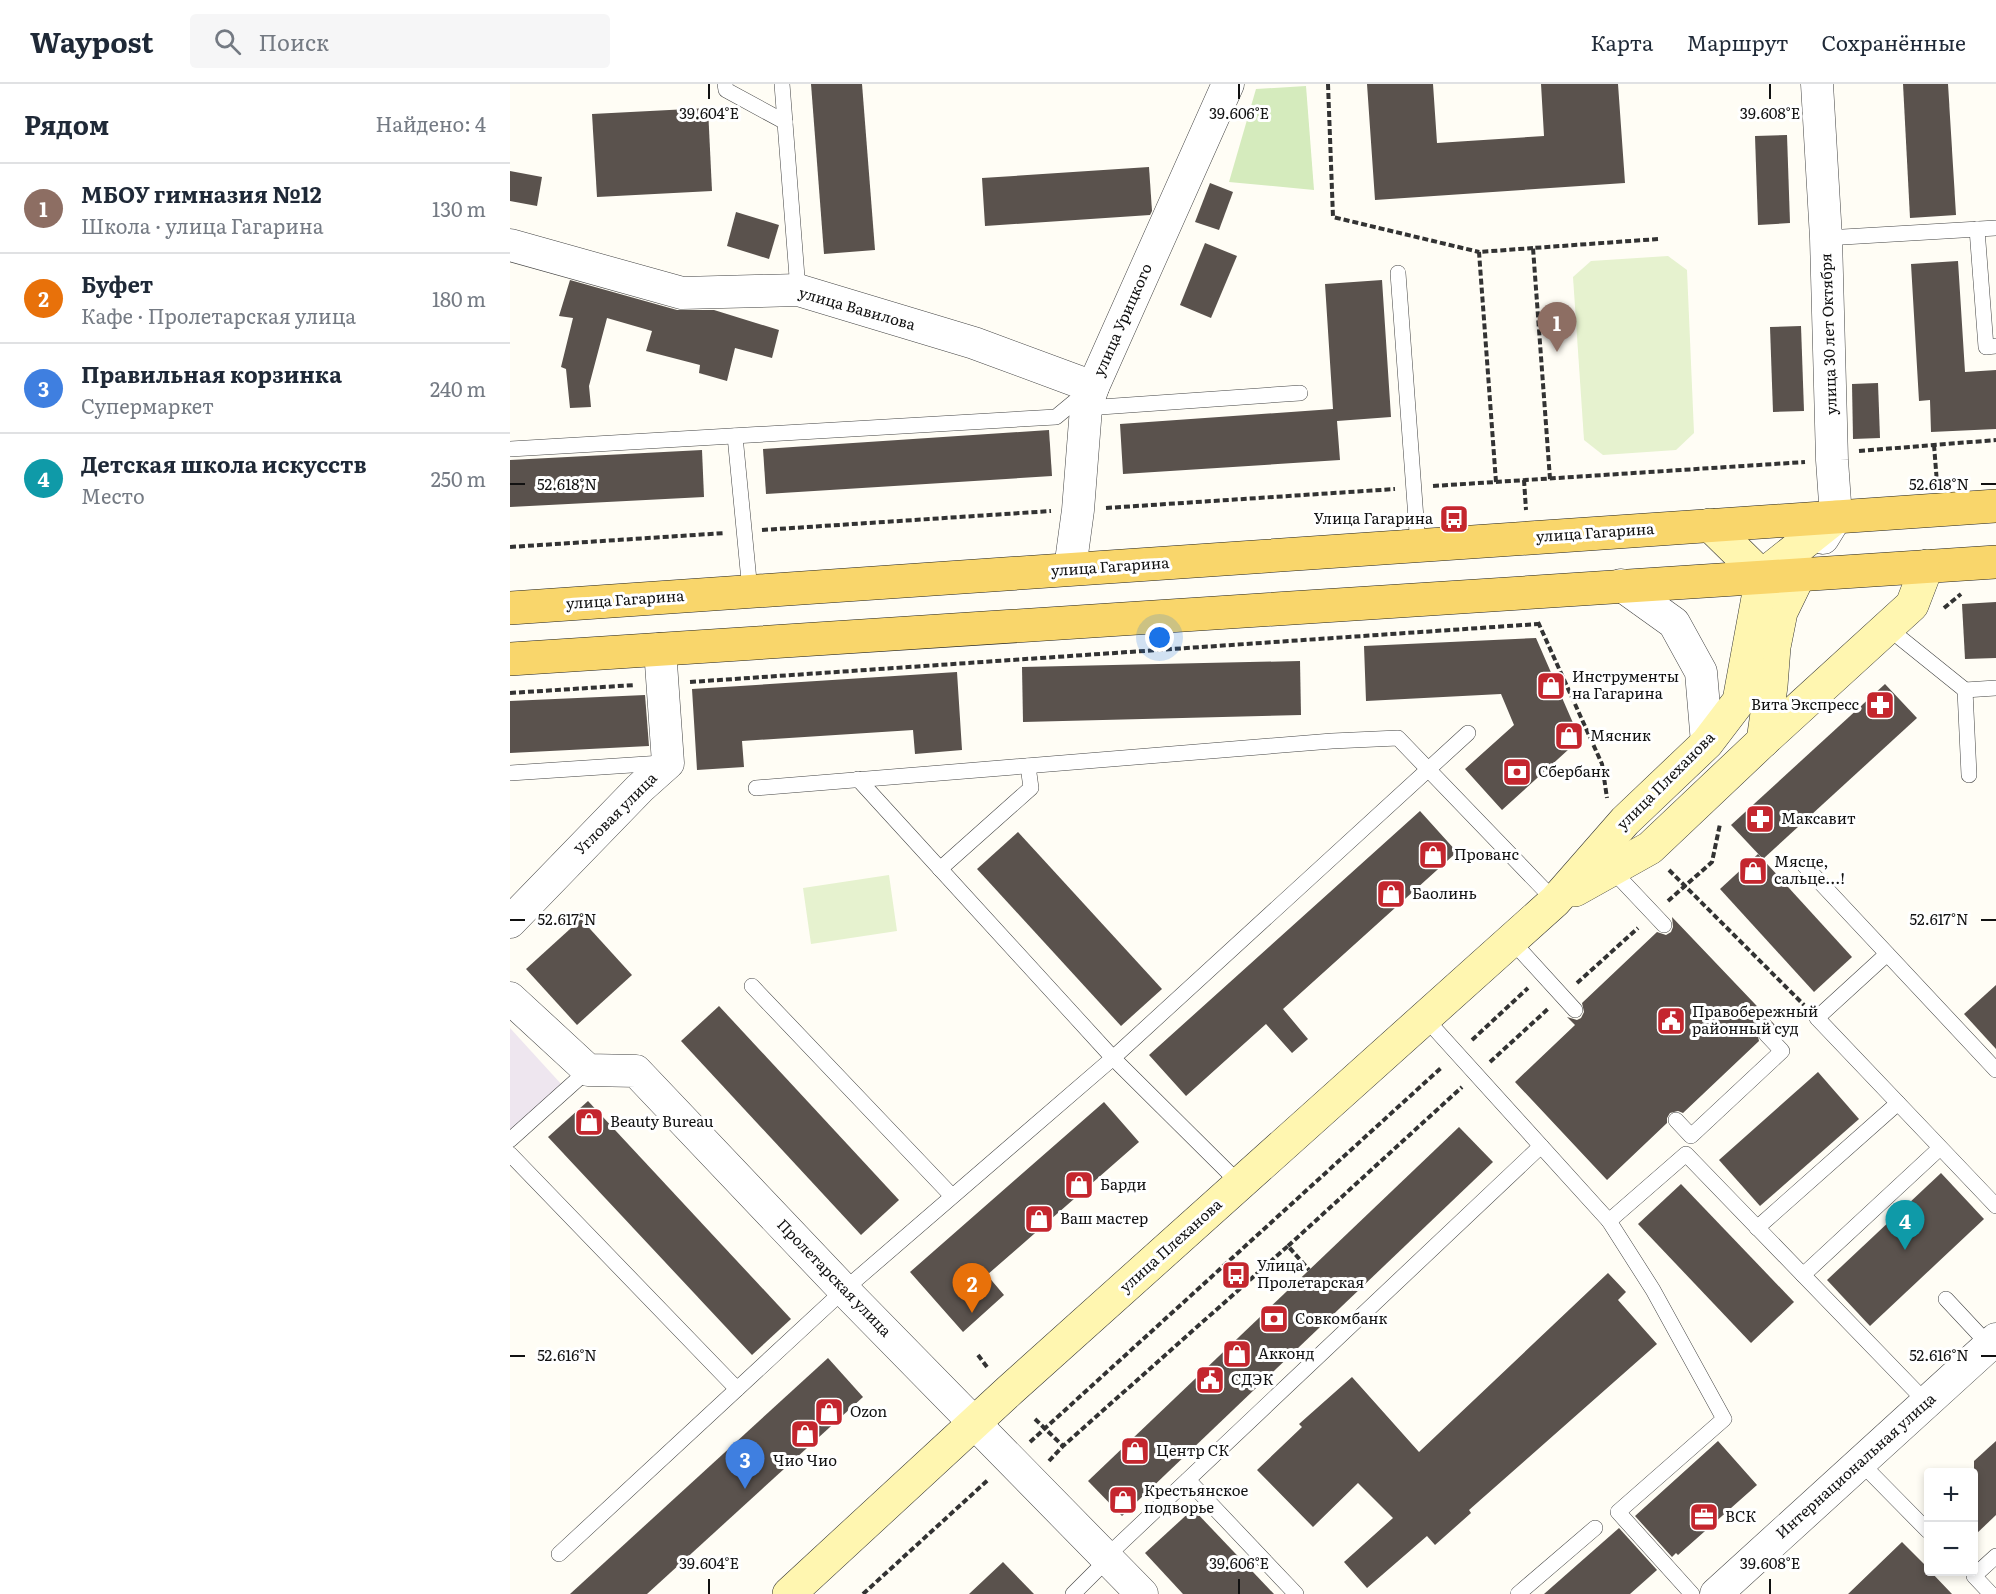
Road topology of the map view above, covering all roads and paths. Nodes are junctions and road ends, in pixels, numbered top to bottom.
1 (725, 84) edge
2 (782, 84) edge
3 (1228, 84) edge
4 (1328, 84) edge
5 (1816, 84) edge
6 (785, 122) junction
7 (1996, 228) edge
8 (1977, 229) junction
9 (1826, 238) junction
10 (1658, 239) dead end
11 (510, 245) edge
12 (1533, 248) junction
13 (1479, 252) junction
14 (1398, 273) dead end
15 (798, 290) junction
16 (1996, 346) edge
17 (1300, 393) dead end
18 (1090, 397) junction
19 (735, 436) junction
20 (1996, 440) edge
21 (1934, 445) junction
22 (510, 449) edge
23 (1832, 460) junction
24 (1550, 479) junction
25 (1524, 480) junction
26 (1496, 482) junction
27 (1937, 485) dead end
28 (1413, 488) junction
29 (1996, 506) edge
30 (1078, 510) junction
31 (1836, 517) junction
32 (1526, 520) dead end
33 (1710, 525) junction
34 (743, 532) junction
35 (1418, 546) junction
36 (510, 547) edge
37 (1996, 562) edge
38 (1927, 566) junction
39 (1070, 569) junction
40 (1800, 573) junction
41 (1762, 576) junction
42 (1621, 585) junction
43 (750, 591) junction
44 (1944, 597) dead end
45 (510, 608) edge
46 (1943, 608) dead end
47 (1538, 618) dead end
48 (1046, 624) junction
49 (1538, 624) junction
50 (1888, 628) junction
51 (1774, 647) junction
52 (660, 649) junction
53 (510, 659) edge
54 (663, 683) junction
55 (1996, 688) edge
56 (1965, 690) junction
57 (510, 693) edge
58 (1468, 734) dead end
59 (1763, 741) junction
60 (1707, 743) junction
61 (668, 763) junction
62 (1028, 766) junction
63 (1428, 768) junction
64 (510, 773) edge
65 (1969, 775) dead end
66 (858, 779) junction
67 (756, 788) dead end
68 (1608, 802) dead end
69 (1721, 820) dead end
70 (1663, 864) dead end
71 (1804, 866) dead end
72 (940, 869) junction
73 (1612, 870) junction
74 (1685, 886) junction
75 (1555, 901) junction
76 (1659, 920) junction
77 (510, 922) edge
78 (1511, 940) junction
79 (1887, 954) junction
80 (1543, 975) junction
81 (753, 986) dead end
82 (1563, 996) junction
83 (510, 998) edge
84 (1575, 1010) dead end
85 (1425, 1018) junction
86 (1817, 1018) junction
87 (1766, 1034) dead end
88 (1458, 1053) junction
89 (1113, 1058) junction
90 (588, 1070) junction
91 (1996, 1070) edge
92 (1477, 1073) junction
93 (1898, 1103) junction
94 (1676, 1120) dead end
95 (510, 1140) edge
96 (1541, 1146) junction
97 (1940, 1148) junction
98 (510, 1154) edge
99 (1240, 1184) junction
100 (952, 1196) junction
101 (1996, 1206) edge
102 (1610, 1221) junction
103 (1757, 1227) junction
104 (1288, 1246) junction
105 (1309, 1270) dead end
106 (1803, 1275) junction
107 (844, 1290) junction
108 (1946, 1299) dead end
109 (1993, 1342) edge
110 (978, 1355) dead end
111 (987, 1367) dead end
112 (737, 1389) junction
113 (1926, 1402) junction
114 (1035, 1419) dead end
115 (976, 1423) junction
116 (1046, 1428) junction
117 (1063, 1446) junction
118 (1011, 1459) junction
119 (1860, 1462) junction
120 (1044, 1466) dead end
121 (1188, 1480) junction
122 (1924, 1526) edge
123 (1595, 1528) dead end
124 (559, 1554) dead end
125 (1996, 1556) edge
126 (1107, 1558) junction
127 (1978, 1570) edge
128 (1974, 1576) edge
129 (789, 1594) edge
130 (863, 1594) edge
131 (1073, 1594) edge
132 (1142, 1594) edge
133 (1296, 1594) edge
134 (1518, 1594) edge
135 (1692, 1594) edge
136 (1716, 1594) edge
137 (1991, 1594) edge

1 - 6 lane
2 - 6 lane
3 - 18 street, улица Урицкого
4 - 13 path
5 - 9 street, улица 30 лет Октября
6 - 15 lane
7 - 8 lane
8 - 9 lane
8 - 16 lane
9 - 23 street, улица 30 лет Октября
10 - 12 path
11 - 15 street, улица Вавилова
12 - 13 path
12 - 24 path
13 - 26 path
14 - 28 lane
15 - 18 street, улица Вавилова
17 - 18 lane
18 - 19 lane
18 - 30 street, улица Урицкого
19 - 22 lane
19 - 34 lane
20 - 21 path
21 - 23 path
21 - 27 path
23 - 24 path
23 - 31 street, улица 30 лет Октября
24 - 25 path
25 - 26 path
25 - 32 path
26 - 28 path
28 - 30 path
28 - 35 lane
29 - 31 main road, улица Гагарина
30 - 34 path
30 - 39 street, улица Урицкого
31 - 33 main road, улица Гагарина
31 - 40 street
31 - 41 main road
33 - 35 main road, улица Гагарина
33 - 41 main road
34 - 36 path
34 - 43 lane
35 - 39 main road, улица Гагарина
37 - 38 main road
38 - 40 main road
38 - 50 main road, улица Плеханова
39 - 43 main road, улица Гагарина
39 - 48 main road
40 - 41 main road
40 - 51 main road
41 - 42 main road
41 - 51 main road
41 - 60 main road, улица Плеханова
42 - 48 main road
42 - 60 street
43 - 45 main road, улица Гагарина
44 - 46 path
47 - 49 path
48 - 52 main road
49 - 54 path
49 - 68 path
50 - 56 lane
50 - 59 main road, улица Плеханова
51 - 59 main road
52 - 53 main road
52 - 54 street, Угловая улица
54 - 57 path
54 - 61 street, Угловая улица
55 - 56 lane
56 - 65 lane
58 - 63 lane
59 - 73 main road, улица Плеханова
60 - 75 main road, улица Плеханова
61 - 64 lane
61 - 77 street, Угловая улица
62 - 63 lane
62 - 66 lane
62 - 72 lane
63 - 75 lane
63 - 89 lane
66 - 67 lane
66 - 72 lane
69 - 74 path
70 - 74 path
71 - 79 lane
72 - 89 lane
73 - 75 main road, улица Плеханова
73 - 76 lane
74 - 76 path
74 - 86 path
75 - 78 main road, улица Плеханова
76 - 82 path
78 - 80 lane
78 - 85 main road, улица Плеханова
79 - 86 lane
79 - 91 lane
80 - 82 lane
80 - 88 path
81 - 100 lane
82 - 84 lane
82 - 92 path
83 - 90 street
85 - 88 lane
85 - 99 main road, улица Плеханова
86 - 93 lane
87 - 94 lane
88 - 92 lane
88 - 116 path
89 - 99 lane
89 - 100 lane
90 - 95 lane
90 - 107 street, Пролетарская улица
92 - 96 lane
92 - 104 path
93 - 97 lane
93 - 103 lane
96 - 102 lane
96 - 121 lane
97 - 101 lane
97 - 106 lane
98 - 112 lane
99 - 115 main road, улица Плеханова
100 - 107 lane
102 - 103 lane
102 - 135 lane
103 - 106 lane
104 - 105 path
104 - 117 path
106 - 113 lane
107 - 112 lane
107 - 115 street, Пролетарская улица
108 - 109 lane
109 - 113 street, Интернациональная улица
110 - 111 path
112 - 124 lane
113 - 119 street, Интернациональная улица
114 - 116 path
115 - 118 street, Пролетарская улица
115 - 129 main road, улица Плеханова
116 - 117 path
116 - 118 path
117 - 120 path
118 - 126 street, Пролетарская улица
118 - 130 path
119 - 122 lane
119 - 136 street, Интернациональная улица
121 - 126 lane
121 - 133 lane
123 - 134 lane
125 - 127 lane
126 - 131 lane
126 - 132 street, Пролетарская улица
128 - 137 lane

